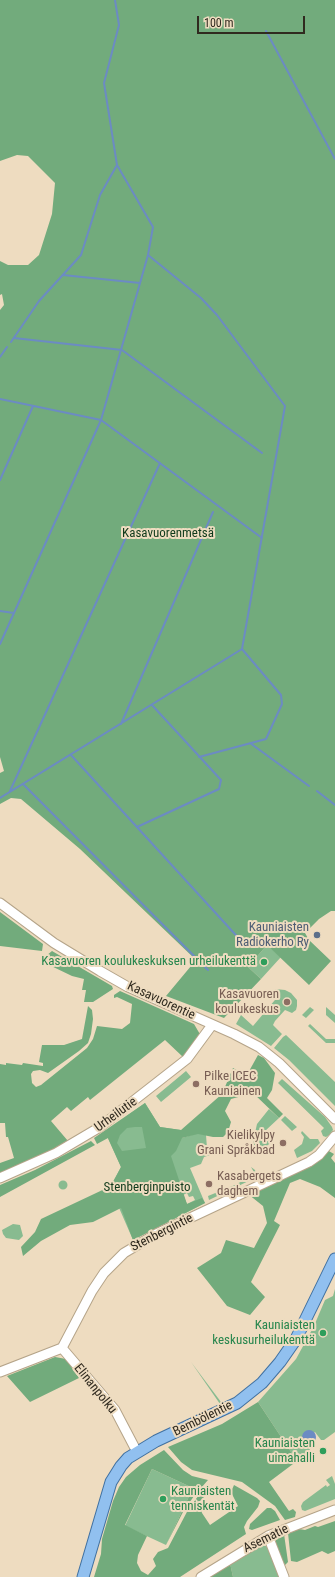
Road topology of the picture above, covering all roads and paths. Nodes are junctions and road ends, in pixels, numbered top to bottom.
1 (0, 903) edge
2 (212, 1025) junction
3 (335, 1118) edge
4 (335, 1136) edge
5 (0, 1178) edge
6 (335, 1260) edge
7 (62, 1348) junction
8 (0, 1372) edge
9 (136, 1452) junction
10 (335, 1510) edge
11 (268, 1536) junction
12 (83, 1577) edge
13 (202, 1577) edge
14 (284, 1577) edge

1 - 2 street, Kasavuorentie
2 - 3 street, Kasavuorentie
2 - 5 street, Urheilutie
4 - 7 street, Stenbergintie
6 - 9 main road, Bembölentie
7 - 8 street
7 - 9 street, Elinanpolku
9 - 12 main road, Bembölentie
10 - 11 street, Asematie
11 - 13 street, Asematie
11 - 14 street

